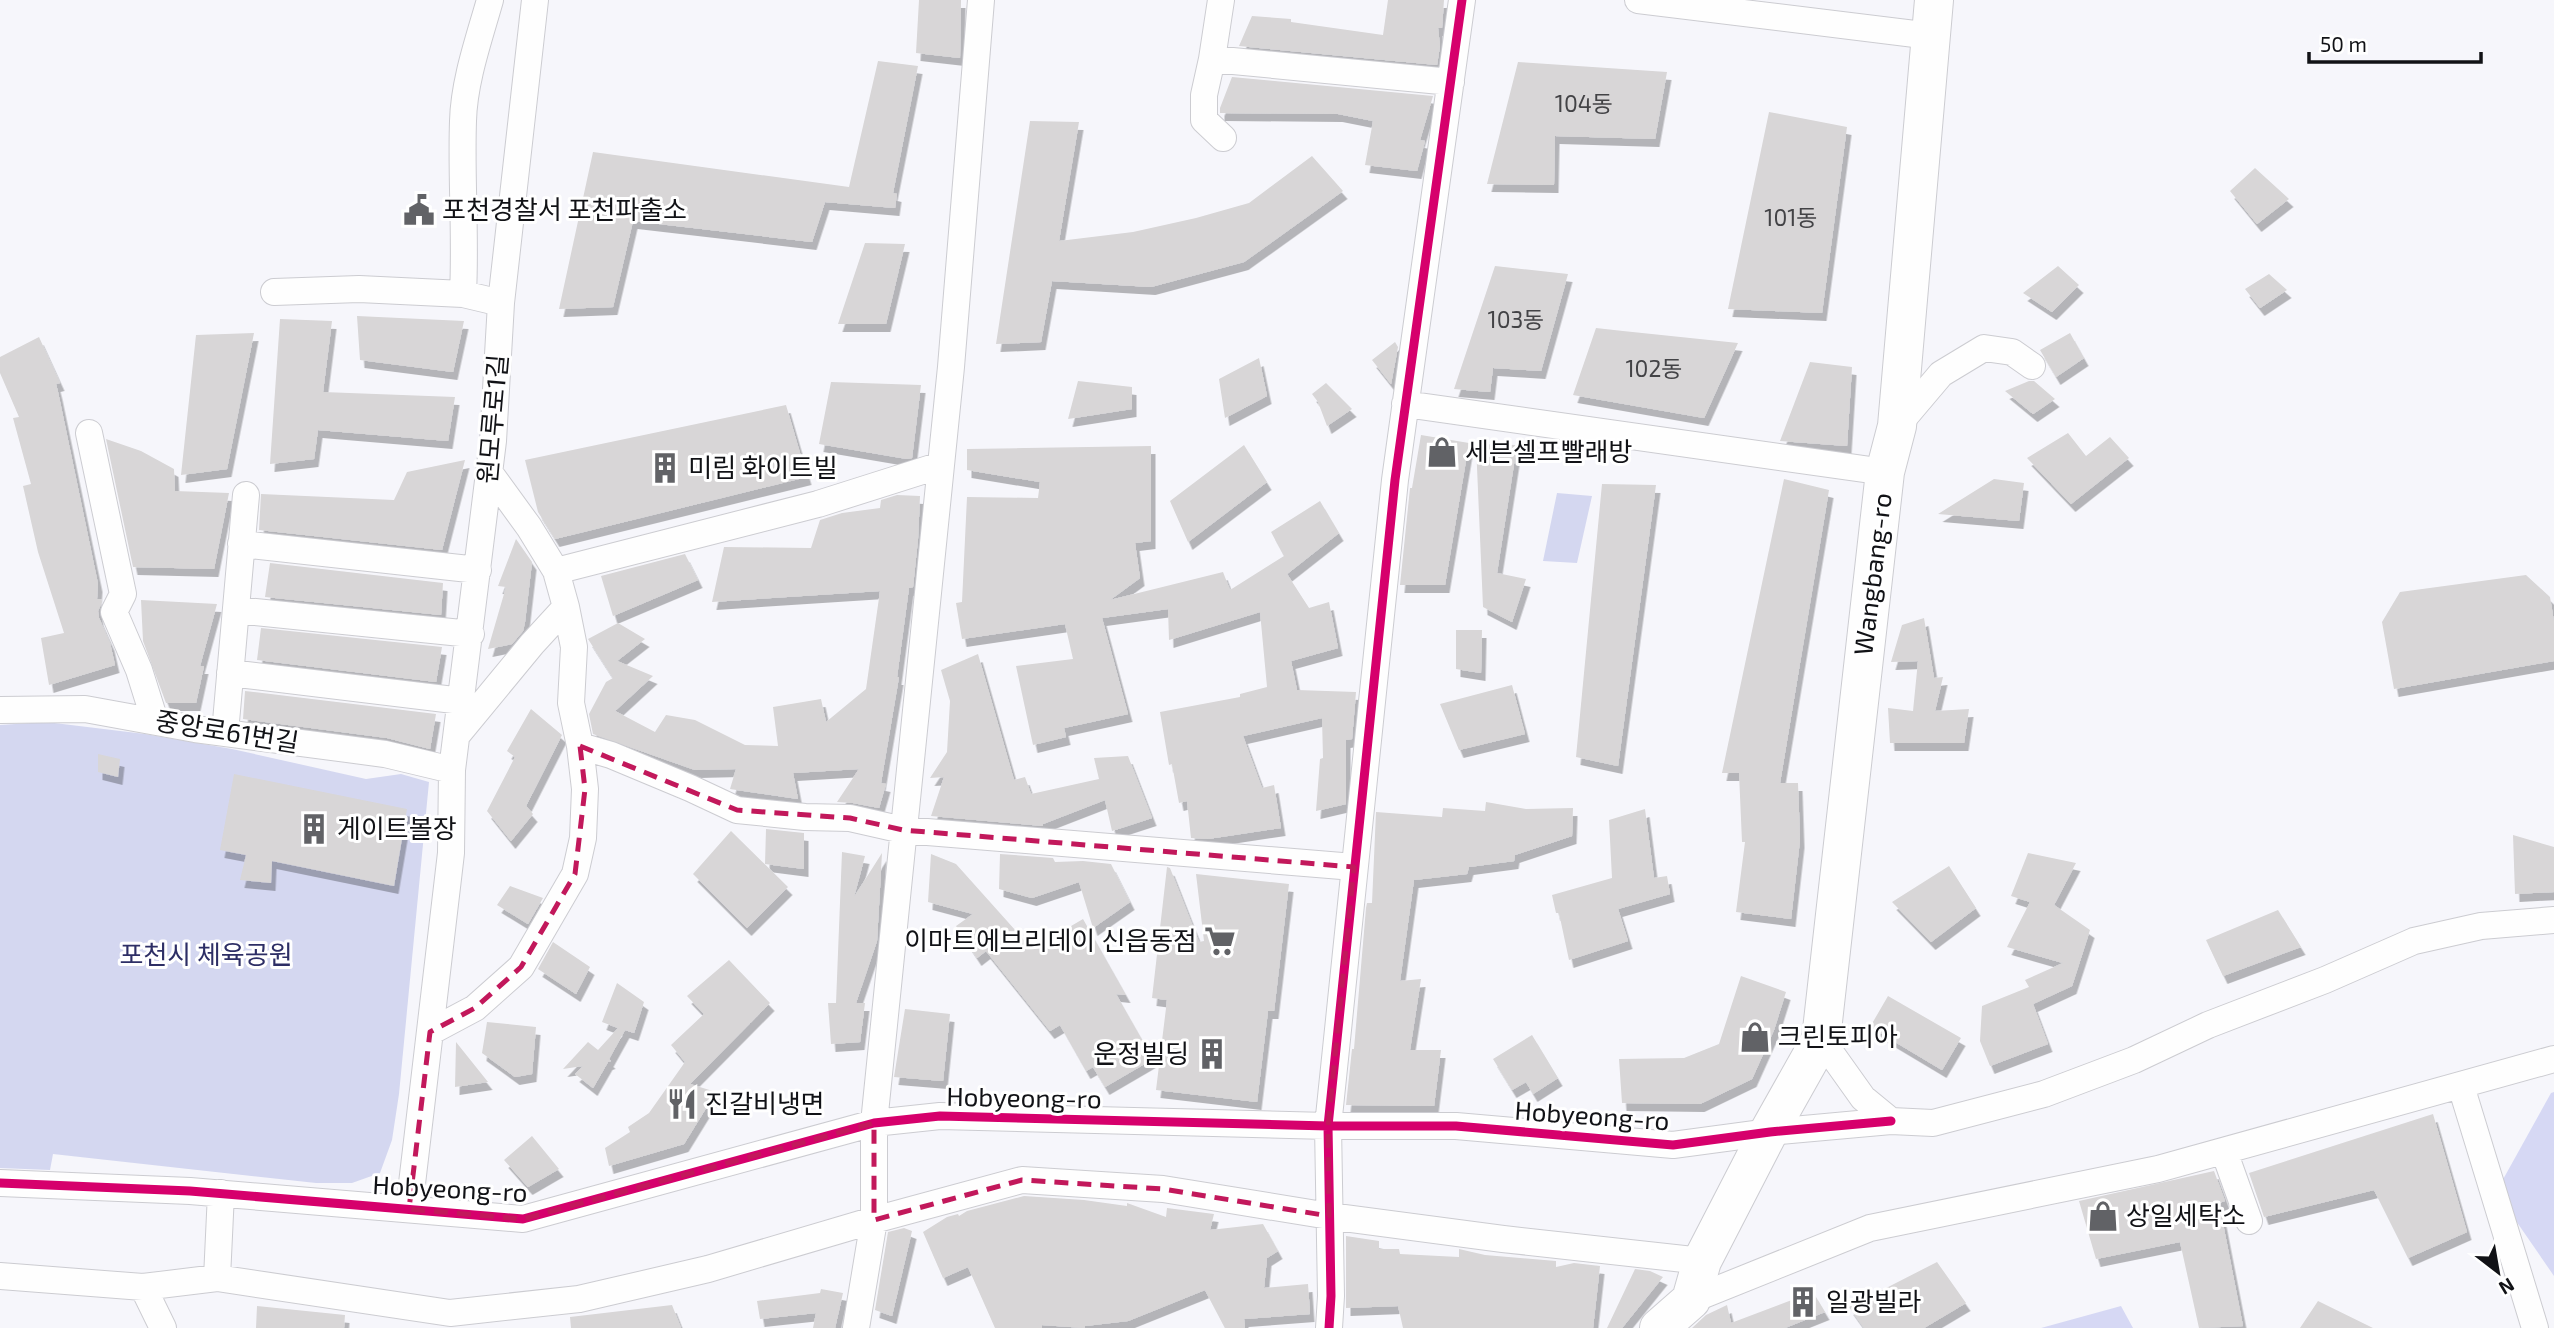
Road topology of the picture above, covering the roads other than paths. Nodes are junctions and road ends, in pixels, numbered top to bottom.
1 (490, 0) edge
2 (536, 0) edge
3 (981, 0) edge
4 (1221, 0) edge
5 (1462, 0) edge
6 (1638, 0) edge
7 (1932, 18) edge
8 (1212, 59) junction
9 (1451, 82) junction
10 (1223, 138) dead end
11 (274, 292) dead end
12 (463, 294) junction
13 (501, 303) junction
14 (2032, 366) dead end
15 (1405, 404) junction
16 (1897, 426) junction
17 (89, 433) dead end
18 (941, 465) junction
19 (489, 472) junction
20 (1885, 472) junction
21 (246, 495) dead end
22 (241, 544) junction
23 (478, 570) junction
24 (556, 571) junction
25 (566, 607) junction
26 (236, 610) junction
27 (471, 634) junction
28 (230, 673) junction
29 (462, 701) junction
30 (0, 710) edge
31 (155, 721) junction
32 (225, 733) junction
33 (457, 735) junction
34 (580, 746) junction
35 (453, 770) junction
36 (903, 830) junction
37 (1354, 866) junction
38 (2554, 920) edge
39 (430, 1032) junction
40 (1821, 1039) junction
41 (2554, 1059) edge
42 (2460, 1086) junction
43 (1891, 1121) junction
44 (874, 1123) junction
45 (1328, 1126) junction
46 (1768, 1133) junction
47 (2224, 1151) junction
48 (0, 1183) edge
49 (221, 1194) junction
50 (409, 1209) junction
51 (1329, 1216) junction
52 (874, 1220) junction
53 (2249, 1221) dead end
54 (1702, 1261) junction
55 (0, 1276) edge
56 (217, 1278) junction
57 (143, 1287) junction
58 (1691, 1300) junction
59 (163, 1328) edge
60 (856, 1328) edge
61 (1329, 1328) edge
62 (1659, 1328) edge
63 (2535, 1328) edge

1 - 12 street
2 - 13 street, 원모루로1길
3 - 18 street
4 - 8 street
5 - 9 street
6 - 7 street
7 - 16 main road, Wangbang-ro
8 - 9 street
8 - 10 street
9 - 15 street
11 - 12 street
12 - 13 street
13 - 19 street, 원모루로1길
14 - 16 street
15 - 20 street
15 - 37 street
16 - 20 main road, Wangbang-ro
17 - 31 street
18 - 24 street
18 - 36 street
19 - 23 street, 원모루로1길
19 - 24 street
20 - 40 main road, Wangbang-ro
21 - 22 street
22 - 23 street
22 - 26 street
23 - 27 street, 원모루로1길
24 - 25 street
25 - 33 street
25 - 34 street
26 - 27 street
26 - 28 street
27 - 29 street, 원모루로1길
28 - 29 street
28 - 32 street
29 - 33 street, 원모루로1길
30 - 31 street, 중앙로61번길
31 - 32 street, 중앙로61번길
32 - 35 street, 중앙로61번길
33 - 35 street, 원모루로1길
34 - 36 street
34 - 39 street
35 - 39 street, 원모루로1길
36 - 37 street
36 - 44 street
37 - 45 street
38 - 43 street, Hobyeong-ro
39 - 50 street, 원모루로1길
40 - 43 street
40 - 46 main road, Wangbang-ro
41 - 42 street
42 - 47 street
42 - 63 street
43 - 46 street, Hobyeong-ro
44 - 45 street, Hobyeong-ro
44 - 50 street, Hobyeong-ro
44 - 52 street
45 - 46 street, Hobyeong-ro
45 - 51 street
46 - 54 main road, Wangbang-ro
47 - 53 street
47 - 58 street
48 - 49 street, Hobyeong-ro
49 - 50 street, Hobyeong-ro
49 - 56 street
51 - 52 street
51 - 54 street
51 - 61 street
52 - 56 street
52 - 60 street
54 - 58 main road
55 - 57 street
56 - 57 street
57 - 59 street
58 - 62 main road

